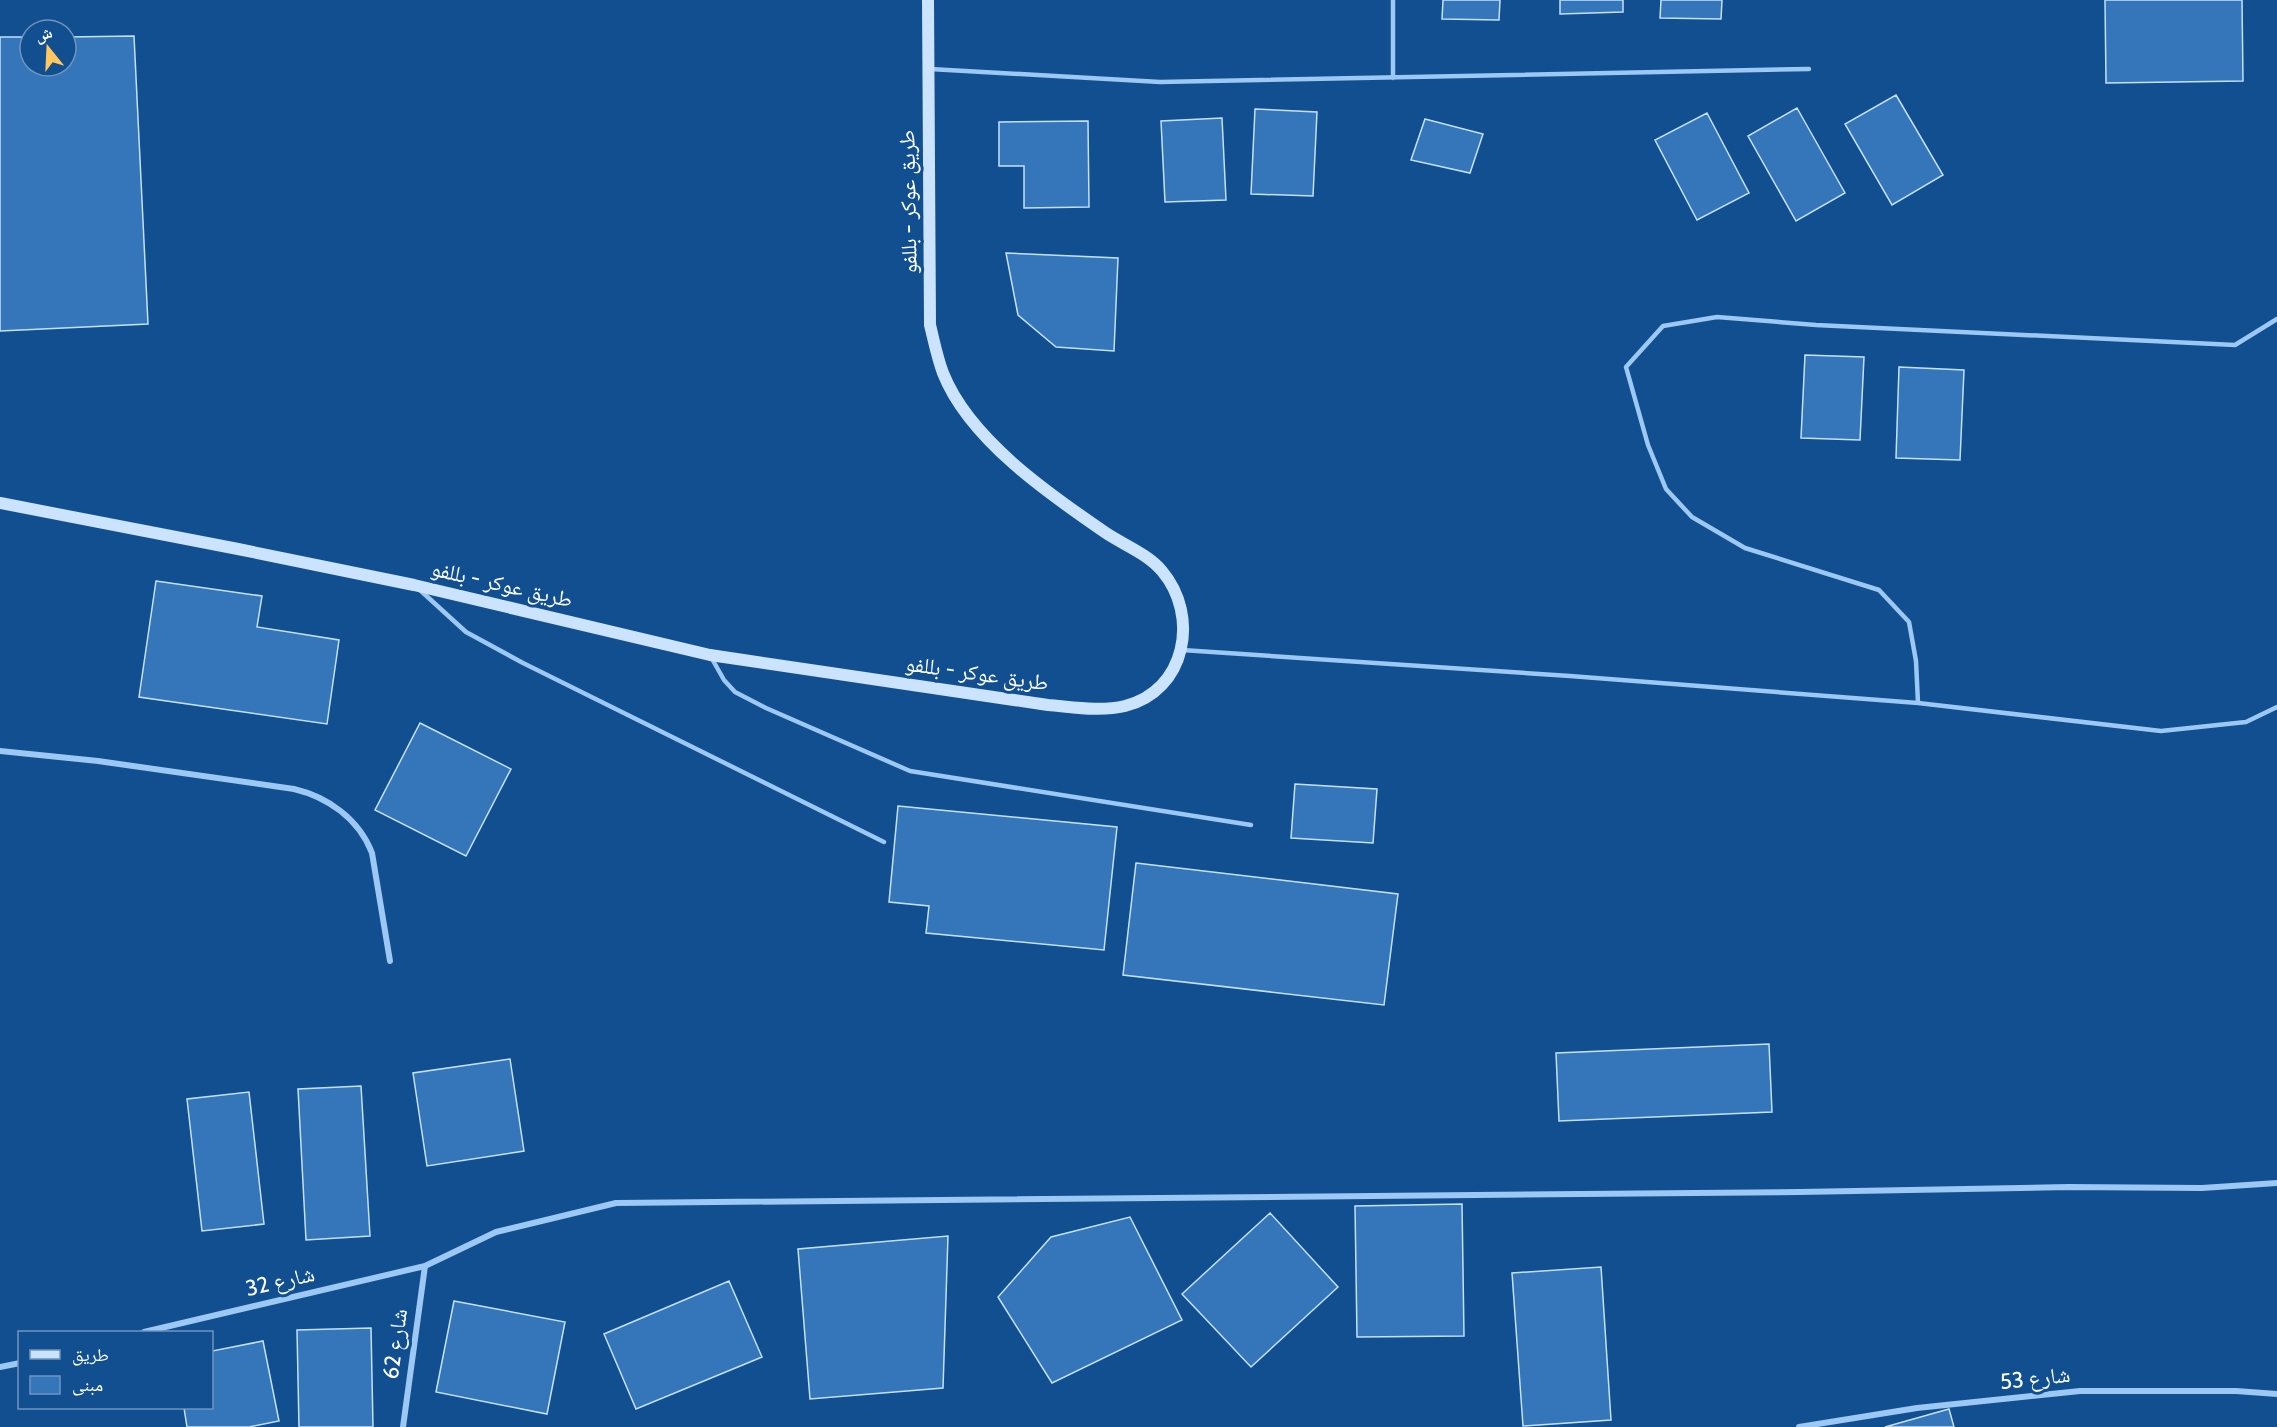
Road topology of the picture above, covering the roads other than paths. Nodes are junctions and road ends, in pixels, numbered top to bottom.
1 (928, 0) edge
2 (1393, 0) edge
3 (927, 69) junction
4 (1809, 69) dead end
5 (1393, 78) junction
6 (2277, 319) edge
7 (0, 503) edge
8 (414, 585) junction
9 (1182, 650) junction
10 (710, 655) junction
11 (1918, 703) junction
12 (2277, 707) edge
13 (0, 752) edge
14 (1251, 825) dead end
15 (884, 842) dead end
16 (390, 961) dead end
17 (2277, 1183) edge
18 (425, 1266) junction
19 (148, 1331) edge
20 (18, 1363) edge
21 (0, 1367) edge
22 (2277, 1394) edge
23 (403, 1427) edge
24 (1799, 1427) edge

1 - 3 street, طريق عوكر - بللفو
2 - 5 lane
3 - 5 lane
3 - 9 street, طريق عوكر - بللفو
4 - 5 lane
6 - 11 lane
7 - 8 street, طريق عوكر - بللفو
8 - 10 street, طريق عوكر - بللفو
8 - 15 lane
9 - 10 street, طريق عوكر - بللفو
9 - 11 lane
10 - 14 lane
11 - 12 lane
13 - 16 street
17 - 18 street, شارع 32
18 - 19 street, شارع 32
18 - 23 street, شارع 62
20 - 21 street
22 - 24 street, شارع 53

